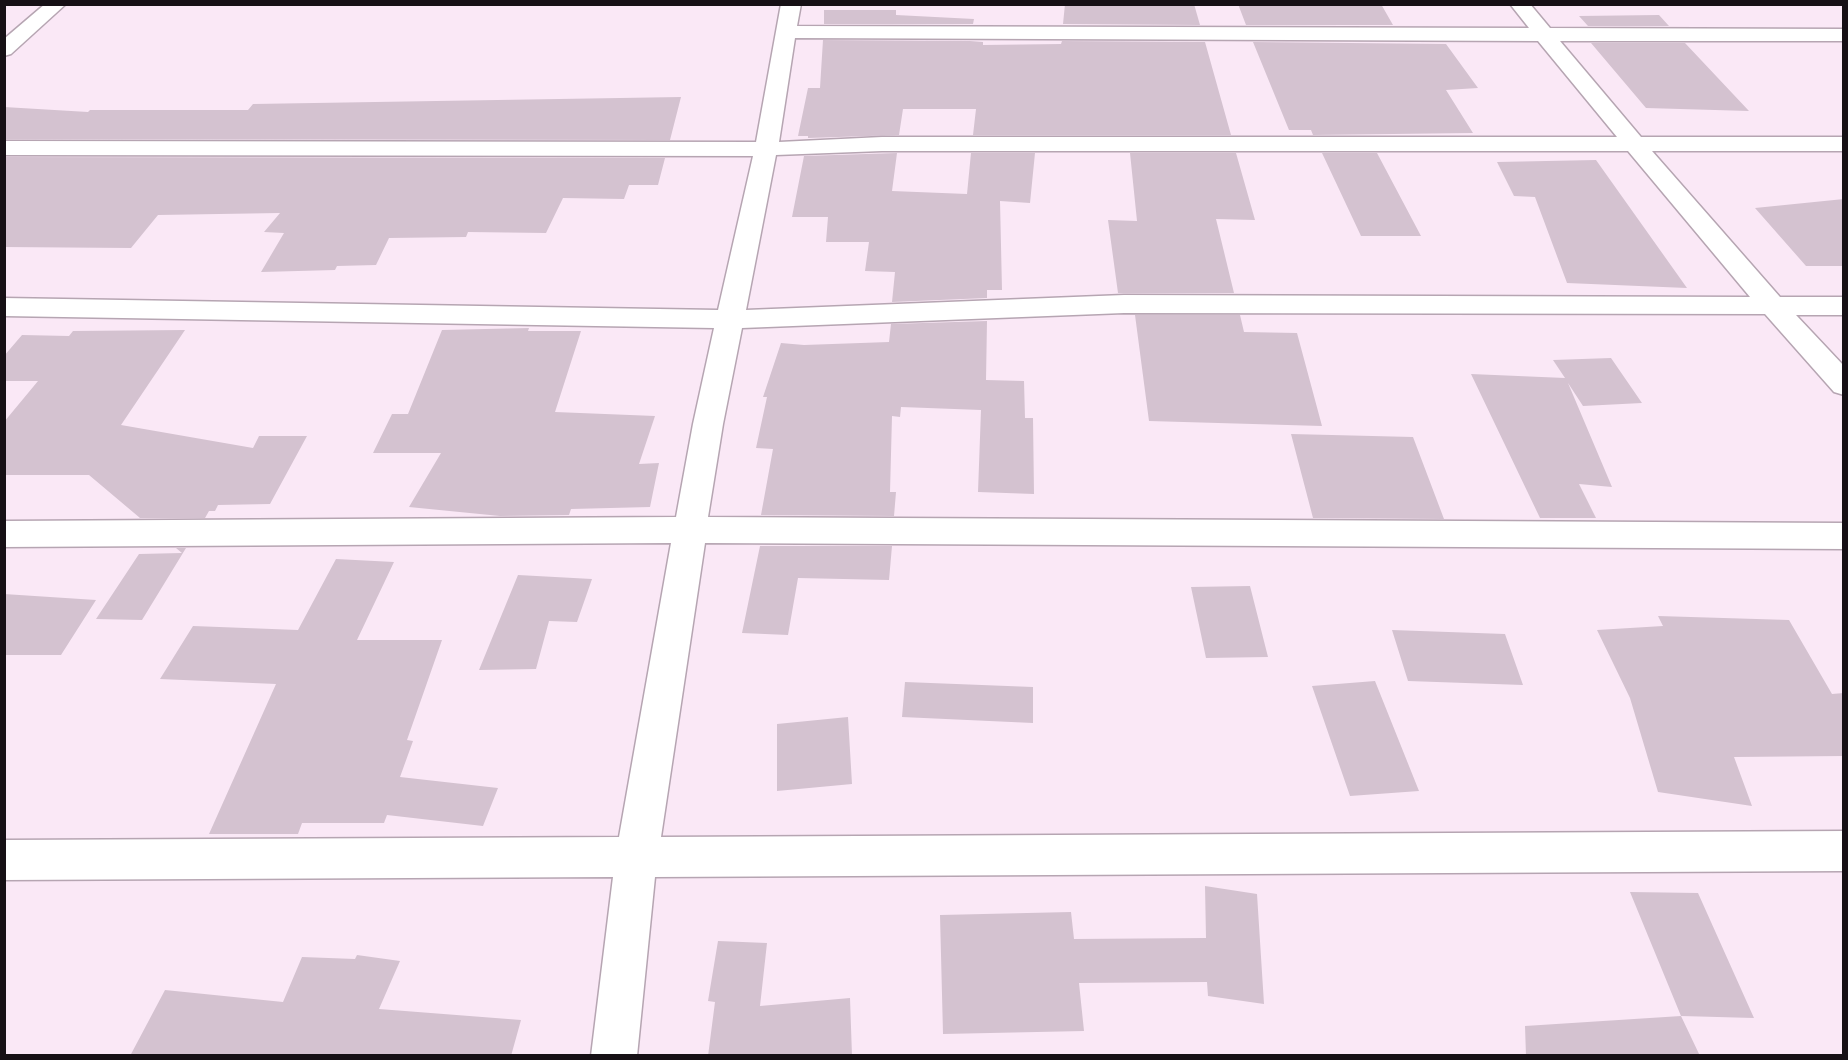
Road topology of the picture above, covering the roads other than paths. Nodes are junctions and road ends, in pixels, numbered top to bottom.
1 (57, 4) edge
2 (1519, 4) edge
3 (790, 18) edge
4 (1542, 33) junction
5 (1844, 35) edge
6 (10, 41) edge
7 (1632, 144) junction
8 (1844, 144) edge
9 (4, 148) edge
10 (766, 149) junction
11 (1771, 306) junction
12 (1844, 306) edge
13 (4, 307) edge
14 (732, 319) junction
15 (1844, 385) edge
16 (690, 530) junction
17 (4, 534) edge
18 (1844, 536) edge
19 (1844, 851) edge
20 (637, 855) junction
21 (4, 860) edge
22 (614, 1056) edge

1 - 6 street
2 - 4 street
3 - 4 street
3 - 10 street
4 - 5 street
4 - 7 street
7 - 8 street
7 - 10 street
7 - 11 street
9 - 10 street
10 - 14 street
11 - 12 street
11 - 14 street
11 - 15 street
13 - 14 street
14 - 16 street
16 - 17 street
16 - 18 street
16 - 20 street
19 - 20 street
20 - 21 street
20 - 22 street

